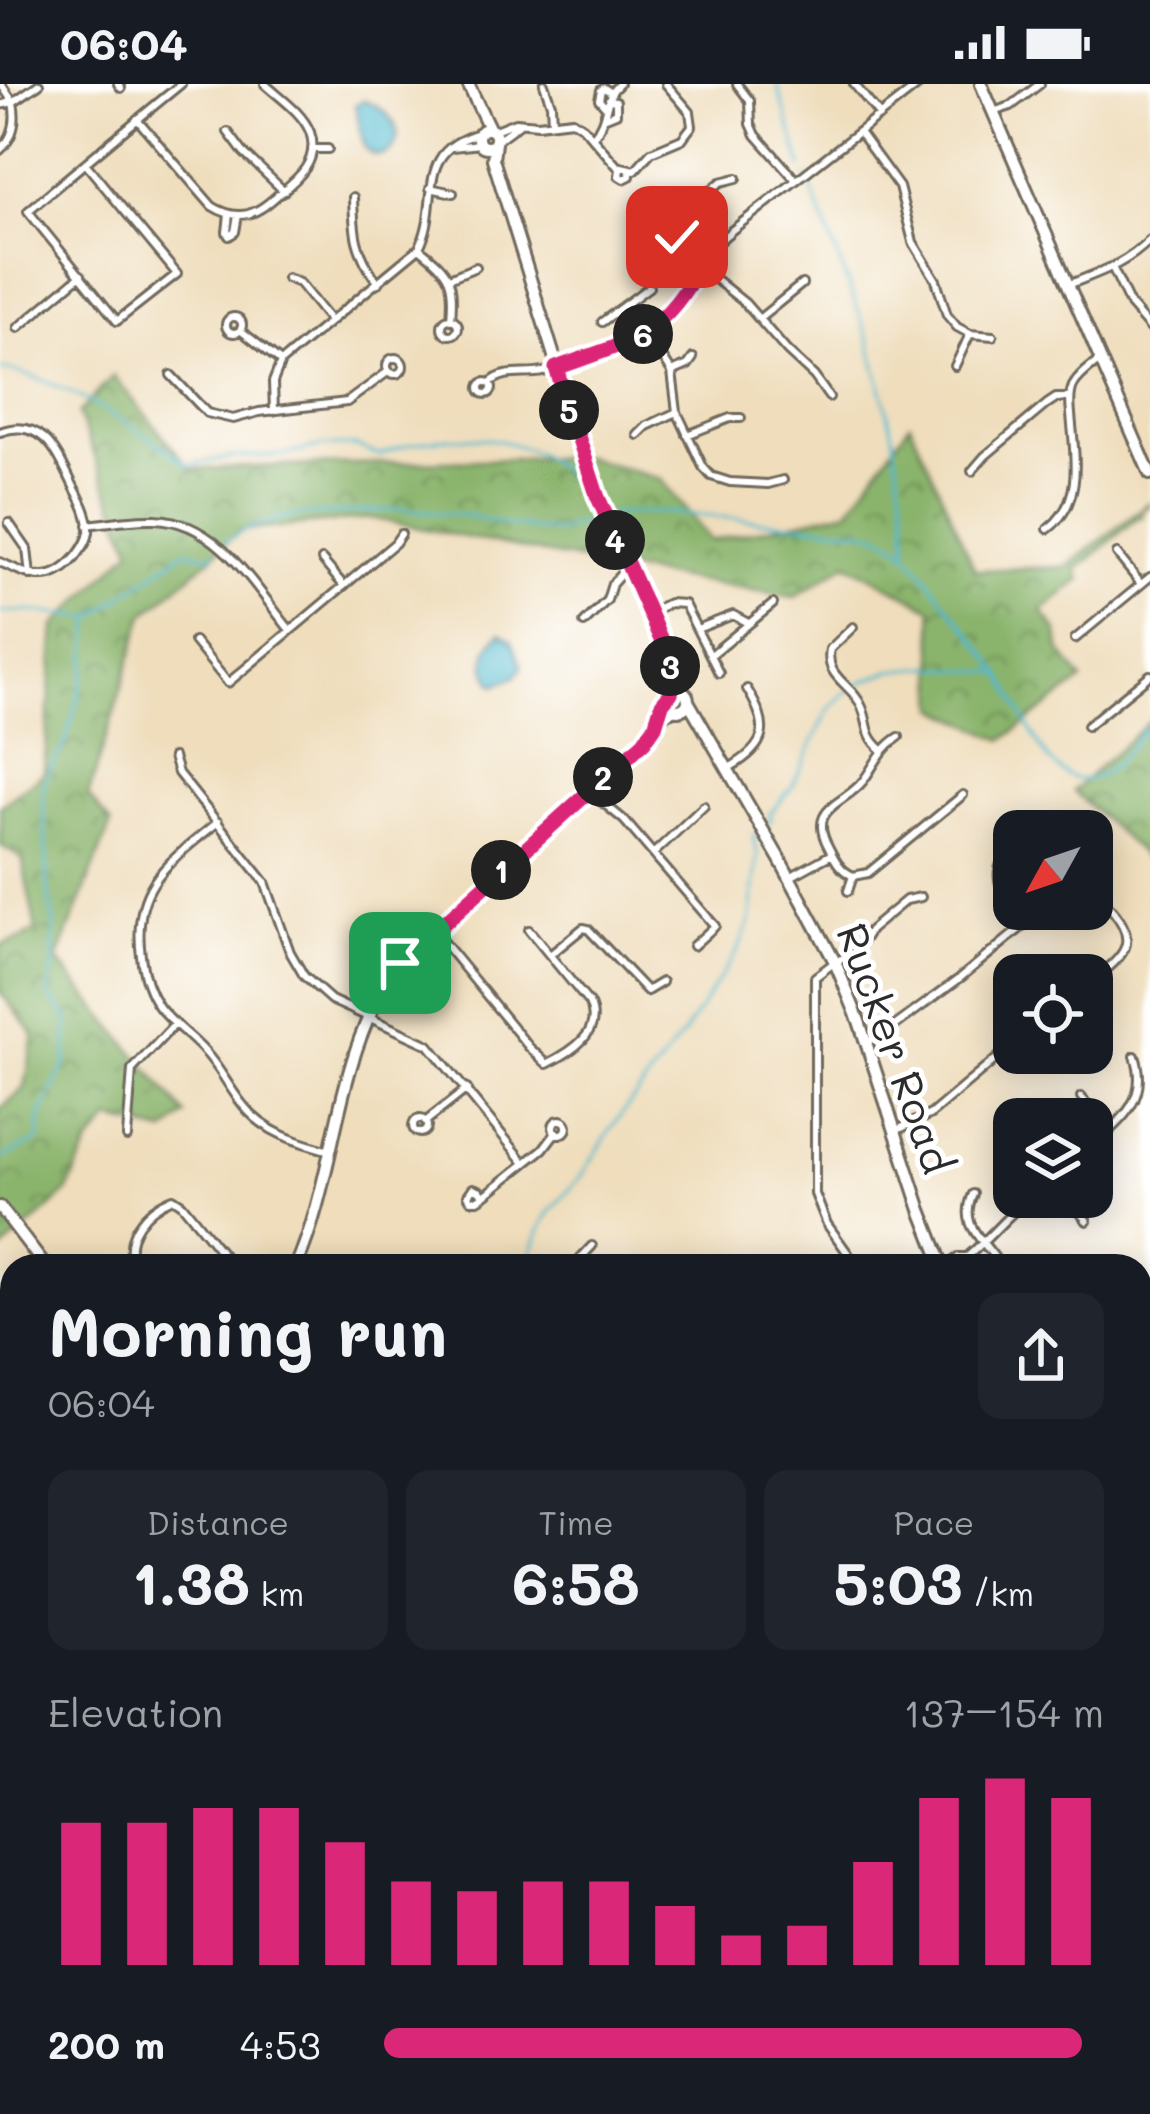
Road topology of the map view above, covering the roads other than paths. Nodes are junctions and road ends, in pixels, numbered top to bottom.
1 (2, 84) edge
2 (39, 84) edge
3 (181, 84) edge
4 (265, 84) edge
5 (468, 84) edge
6 (544, 84) edge
7 (619, 84) edge
8 (666, 84) edge
9 (737, 84) edge
10 (854, 84) edge
11 (920, 84) edge
12 (981, 84) edge
13 (1040, 84) edge
14 (13, 102) junction
15 (0, 105) edge
16 (993, 112) junction
17 (880, 116) junction
18 (137, 119) junction
19 (552, 122) junction
20 (228, 132) dead end
21 (859, 132) junction
22 (487, 137) junction
23 (592, 137) junction
24 (312, 149) junction
25 (328, 149) dead end
26 (0, 150) edge
27 (85, 163) junction
28 (737, 178) dead end
29 (796, 180) junction
30 (430, 188) junction
31 (284, 191) junction
32 (453, 193) dead end
33 (353, 197) dead end
34 (1150, 239) edge
35 (419, 248) junction
36 (699, 266) junction
37 (476, 267) dead end
38 (1113, 269) junction
39 (81, 275) junction
40 (287, 278) dead end
41 (449, 278) junction
42 (378, 283) junction
43 (802, 284) dead end
44 (1068, 285) junction
45 (649, 287) dead end
46 (628, 305) junction
47 (759, 319) junction
48 (451, 320) dead end
49 (330, 321) junction
50 (602, 322) dead end
51 (18, 328) dead end
52 (1150, 328) edge
53 (240, 330) dead end
54 (647, 332) junction
55 (970, 334) junction
56 (993, 336) dead end
57 (693, 358) dead end
58 (1100, 360) junction
59 (281, 362) junction
60 (955, 366) dead end
61 (556, 368) junction
62 (389, 371) dead end
63 (672, 372) junction
64 (171, 375) dead end
65 (490, 383) dead end
66 (829, 397) dead end
67 (1070, 398) junction
68 (274, 411) junction
69 (676, 412) junction
70 (741, 418) dead end
71 (0, 432) edge
72 (638, 435) dead end
73 (687, 435) junction
74 (972, 471) dead end
75 (1150, 474) edge
76 (783, 480) dead end
77 (9, 523) dead end
78 (88, 525) junction
79 (1048, 529) dead end
80 (401, 535) dead end
81 (1118, 554) dead end
82 (322, 560) dead end
83 (0, 562) edge
84 (627, 567) junction
85 (30, 575) junction
86 (1150, 577) edge
87 (1141, 584) junction
88 (344, 586) junction
89 (773, 604) dead end
90 (648, 613) junction
91 (584, 623) dead end
92 (749, 624) junction
93 (853, 627) dead end
94 (697, 629) junction
95 (291, 630) junction
96 (1075, 639) dead end
97 (194, 641) dead end
98 (710, 655) junction
99 (719, 674) dead end
100 (1150, 675) edge
101 (747, 689) dead end
102 (678, 695) junction
103 (676, 710) junction
104 (655, 726) junction
105 (1088, 726) dead end
106 (707, 732) junction
107 (899, 737) dead end
108 (882, 750) junction
109 (173, 757) dead end
110 (729, 768) junction
111 (589, 790) junction
112 (963, 795) dead end
113 (704, 806) dead end
114 (218, 822) junction
115 (654, 853) junction
116 (832, 854) junction
117 (853, 876) junction
118 (790, 877) junction
119 (848, 891) dead end
120 (921, 897) dead end
121 (1113, 912) edge
122 (529, 930) dead end
123 (1019, 930) edge
124 (434, 932) junction
125 (693, 946) dead end
126 (550, 955) junction
127 (835, 962) junction
128 (1113, 962) edge
129 (662, 982) dead end
130 (368, 1017) junction
131 (175, 1024) junction
132 (866, 1043) junction
133 (1135, 1056) dead end
134 (993, 1062) edge
135 (467, 1089) junction
136 (425, 1122) dead end
137 (1113, 1128) edge
138 (895, 1131) junction
139 (556, 1132) dead end
140 (127, 1137) dead end
141 (330, 1151) junction
142 (525, 1162) junction
143 (973, 1193) dead end
144 (484, 1196) dead end
145 (0, 1207) edge
146 (1004, 1218) edge
147 (1084, 1218) edge
148 (1087, 1221) dead end
149 (984, 1244) junction
150 (592, 1246) dead end
151 (36, 1254) edge
152 (129, 1254) edge
153 (222, 1254) edge
154 (300, 1254) edge
155 (584, 1254) edge
156 (848, 1254) edge
157 (939, 1254) edge
158 (970, 1254) edge
159 (991, 1254) edge

1 - 14 street
2 - 14 street
3 - 18 street
4 - 24 street
5 - 22 main road, Rucker Road
6 - 19 street
7 - 23 street
8 - 23 street
9 - 29 street
10 - 17 street
11 - 17 street
12 - 16 main road
13 - 16 street
14 - 15 street
14 - 26 street
16 - 44 main road
17 - 21 street
18 - 27 street
18 - 31 street
19 - 22 street
19 - 23 street
20 - 31 street
21 - 29 street
21 - 55 street
22 - 30 street
22 - 61 main road, Rucker Road
24 - 25 street
24 - 31 street
27 - 39 street
27 - 39 street
28 - 36 street
29 - 36 street
30 - 32 street
30 - 35 street
33 - 42 street
34 - 38 street
35 - 41 street
35 - 42 street
36 - 47 street
36 - 54 street
37 - 41 street
38 - 44 street
38 - 52 street
39 - 51 street
40 - 49 street
41 - 48 street
42 - 49 street
43 - 47 street
44 - 58 main road
45 - 46 street
46 - 50 street
46 - 54 street
47 - 66 street
49 - 59 street
53 - 59 street
54 - 61 street
54 - 63 street
55 - 56 street
55 - 60 street
57 - 63 street
58 - 67 street
58 - 75 main road
59 - 68 street
61 - 65 street
61 - 84 main road, Rucker Road
62 - 68 street
63 - 69 street
64 - 68 street
67 - 74 street
67 - 79 street
69 - 72 street
69 - 73 street
70 - 73 street
71 - 78 street
73 - 76 street
77 - 85 street
78 - 85 street
78 - 95 street
80 - 88 street
81 - 87 street
82 - 88 street
83 - 85 street
84 - 90 main road, Rucker Road
84 - 91 street
86 - 87 street
87 - 96 street
88 - 95 street
89 - 92 street
90 - 94 street
90 - 102 main road, Rucker Road
92 - 94 street
92 - 98 street
93 - 108 street
94 - 98 street
95 - 97 street
98 - 99 street
100 - 105 street
101 - 110 street
102 - 103 main road
102 - 104 main road
102 - 106 main road, Rucker Road
103 - 104 main road
103 - 106 main road, Rucker Road
104 - 111 main road
106 - 110 main road, Rucker Road
107 - 108 street
108 - 116 street
109 - 114 street
110 - 118 main road, Rucker Road
111 - 115 street
111 - 124 main road
112 - 117 street
113 - 115 street
114 - 130 street
114 - 131 street
115 - 125 street
116 - 117 street
116 - 118 street
117 - 119 street
118 - 127 main road, Rucker Road
120 - 127 street
121 - 128 street
122 - 126 street
123 - 132 street
124 - 126 street
124 - 130 main road
126 - 129 street
127 - 132 main road, Rucker Road
127 - 156 street
130 - 135 street
130 - 141 main road
131 - 140 street
131 - 141 street
132 - 138 main road, Rucker Road
133 - 137 street
134 - 138 street
135 - 136 street
135 - 142 street
138 - 157 main road, Rucker Road
139 - 142 street
141 - 154 main road
142 - 144 street
143 - 149 street
145 - 151 main road
146 - 149 street
147 - 148 street
149 - 158 street
149 - 159 street
150 - 155 street
152 - 153 street

